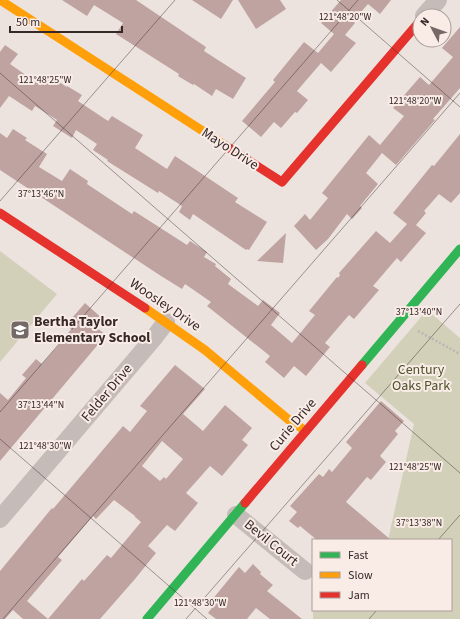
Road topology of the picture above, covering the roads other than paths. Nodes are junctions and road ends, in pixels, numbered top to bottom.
1 (0, 0) edge
2 (438, 0) edge
3 (431, 8) edge
4 (412, 30) edge
5 (0, 213) edge
6 (460, 249) edge
7 (166, 322) junction
8 (306, 431) junction
9 (236, 515) junction
10 (0, 519) edge
11 (305, 571) dead end
12 (147, 619) edge

1 - 4 street, Mayo Drive
2 - 3 street
5 - 7 street, Woosley Drive
6 - 8 street, Curie Drive
7 - 8 street, Woosley Drive
7 - 10 street, Felder Drive
8 - 9 street, Curie Drive
9 - 11 street, Bevil Court
9 - 12 street, Curie Drive

